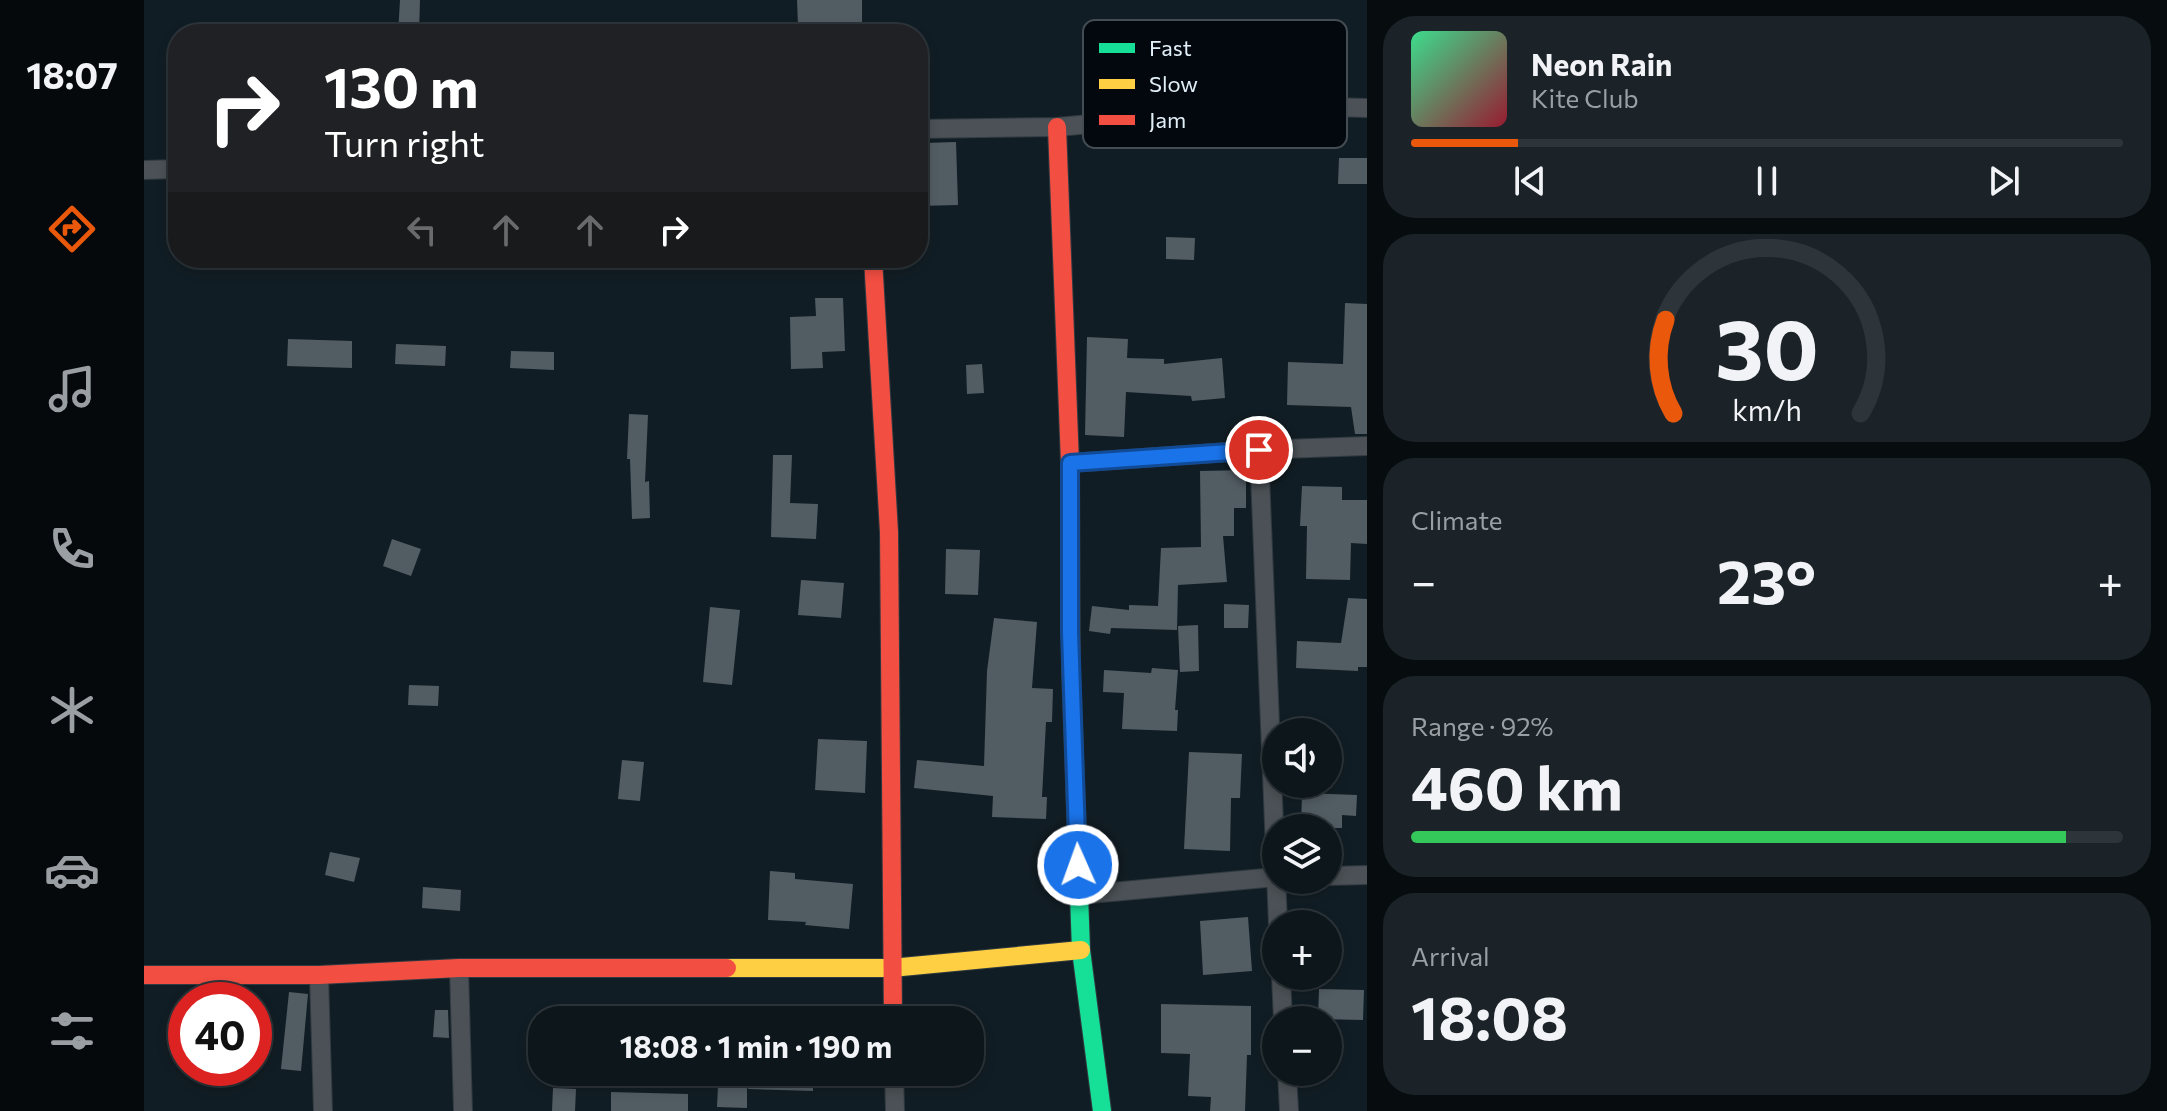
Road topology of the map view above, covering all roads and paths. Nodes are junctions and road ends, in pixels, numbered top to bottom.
1 (1347, 107) edge
2 (1367, 108) edge
3 (1083, 125) edge
4 (1057, 127) junction
5 (928, 129) edge
6 (168, 169) edge
7 (144, 170) edge
8 (874, 268) edge
9 (1367, 446) edge
10 (1259, 450) junction
11 (1070, 463) junction
12 (1273, 814) edge
13 (1367, 875) edge
14 (1342, 876) edge
15 (1262, 878) edge
16 (1079, 895) junction
17 (1081, 950) junction
18 (459, 968) junction
19 (891, 968) junction
20 (144, 975) edge
21 (319, 975) junction
22 (892, 1006) edge
23 (894, 1086) edge
24 (1288, 1086) edge
25 (323, 1111) edge
26 (463, 1111) edge
27 (895, 1111) edge
28 (1102, 1111) edge
29 (1289, 1111) edge

1 - 2 street
3 - 4 street
4 - 5 street
4 - 11 street
6 - 7 street
8 - 19 street
9 - 10 street
10 - 11 street
10 - 12 street
11 - 16 street
13 - 14 street
15 - 16 street
16 - 17 street
17 - 19 street
17 - 28 street
18 - 19 street
18 - 21 street
18 - 26 street
19 - 22 street
20 - 21 street
21 - 25 street
23 - 27 street
24 - 29 street

